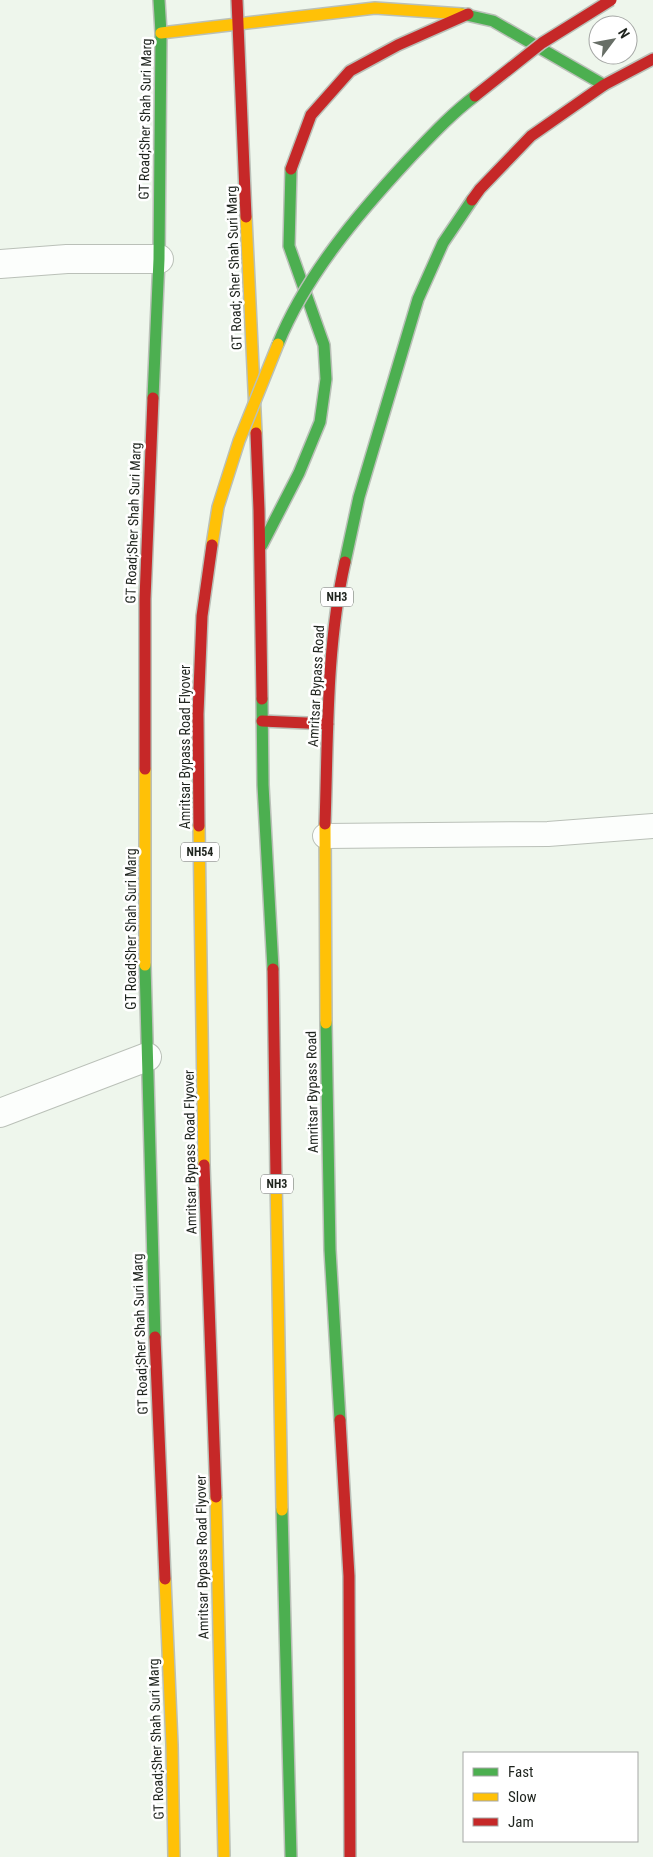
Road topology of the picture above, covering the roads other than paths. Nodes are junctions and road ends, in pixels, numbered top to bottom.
1 (159, 0) edge
2 (238, 0) edge
3 (611, 0) edge
4 (468, 14) junction
5 (239, 24) junction
6 (161, 32) junction
7 (653, 59) edge
8 (604, 85) junction
9 (159, 259) junction
10 (0, 264) edge
11 (260, 549) junction
12 (262, 721) junction
13 (328, 724) junction
14 (653, 826) edge
15 (326, 836) junction
16 (147, 1057) junction
17 (0, 1113) edge
18 (174, 1857) edge
19 (224, 1857) edge
20 (291, 1857) edge
21 (350, 1857) edge

1 - 6 highway, GT Road;Sher Shah Suri Marg
2 - 5 highway
3 - 19 highway, Amritsar Bypass Road Flyover / NH54, bridge
4 - 5 highway
4 - 8 highway
4 - 11 highway
5 - 6 highway
5 - 11 highway, GT Road; Sher Shah Suri Marg / NH3
6 - 9 highway, GT Road;Sher Shah Suri Marg
7 - 8 highway, Amritsar Bypass Road / NH3
8 - 13 highway, Amritsar Bypass Road / NH3
9 - 10 street
9 - 16 highway, GT Road;Sher Shah Suri Marg
11 - 12 highway, NH3
12 - 13 highway
12 - 20 highway, NH3
13 - 15 highway, Amritsar Bypass Road / NH3
14 - 15 lane
15 - 21 highway, Amritsar Bypass Road / NH3
16 - 17 street
16 - 18 highway, GT Road;Sher Shah Suri Marg

